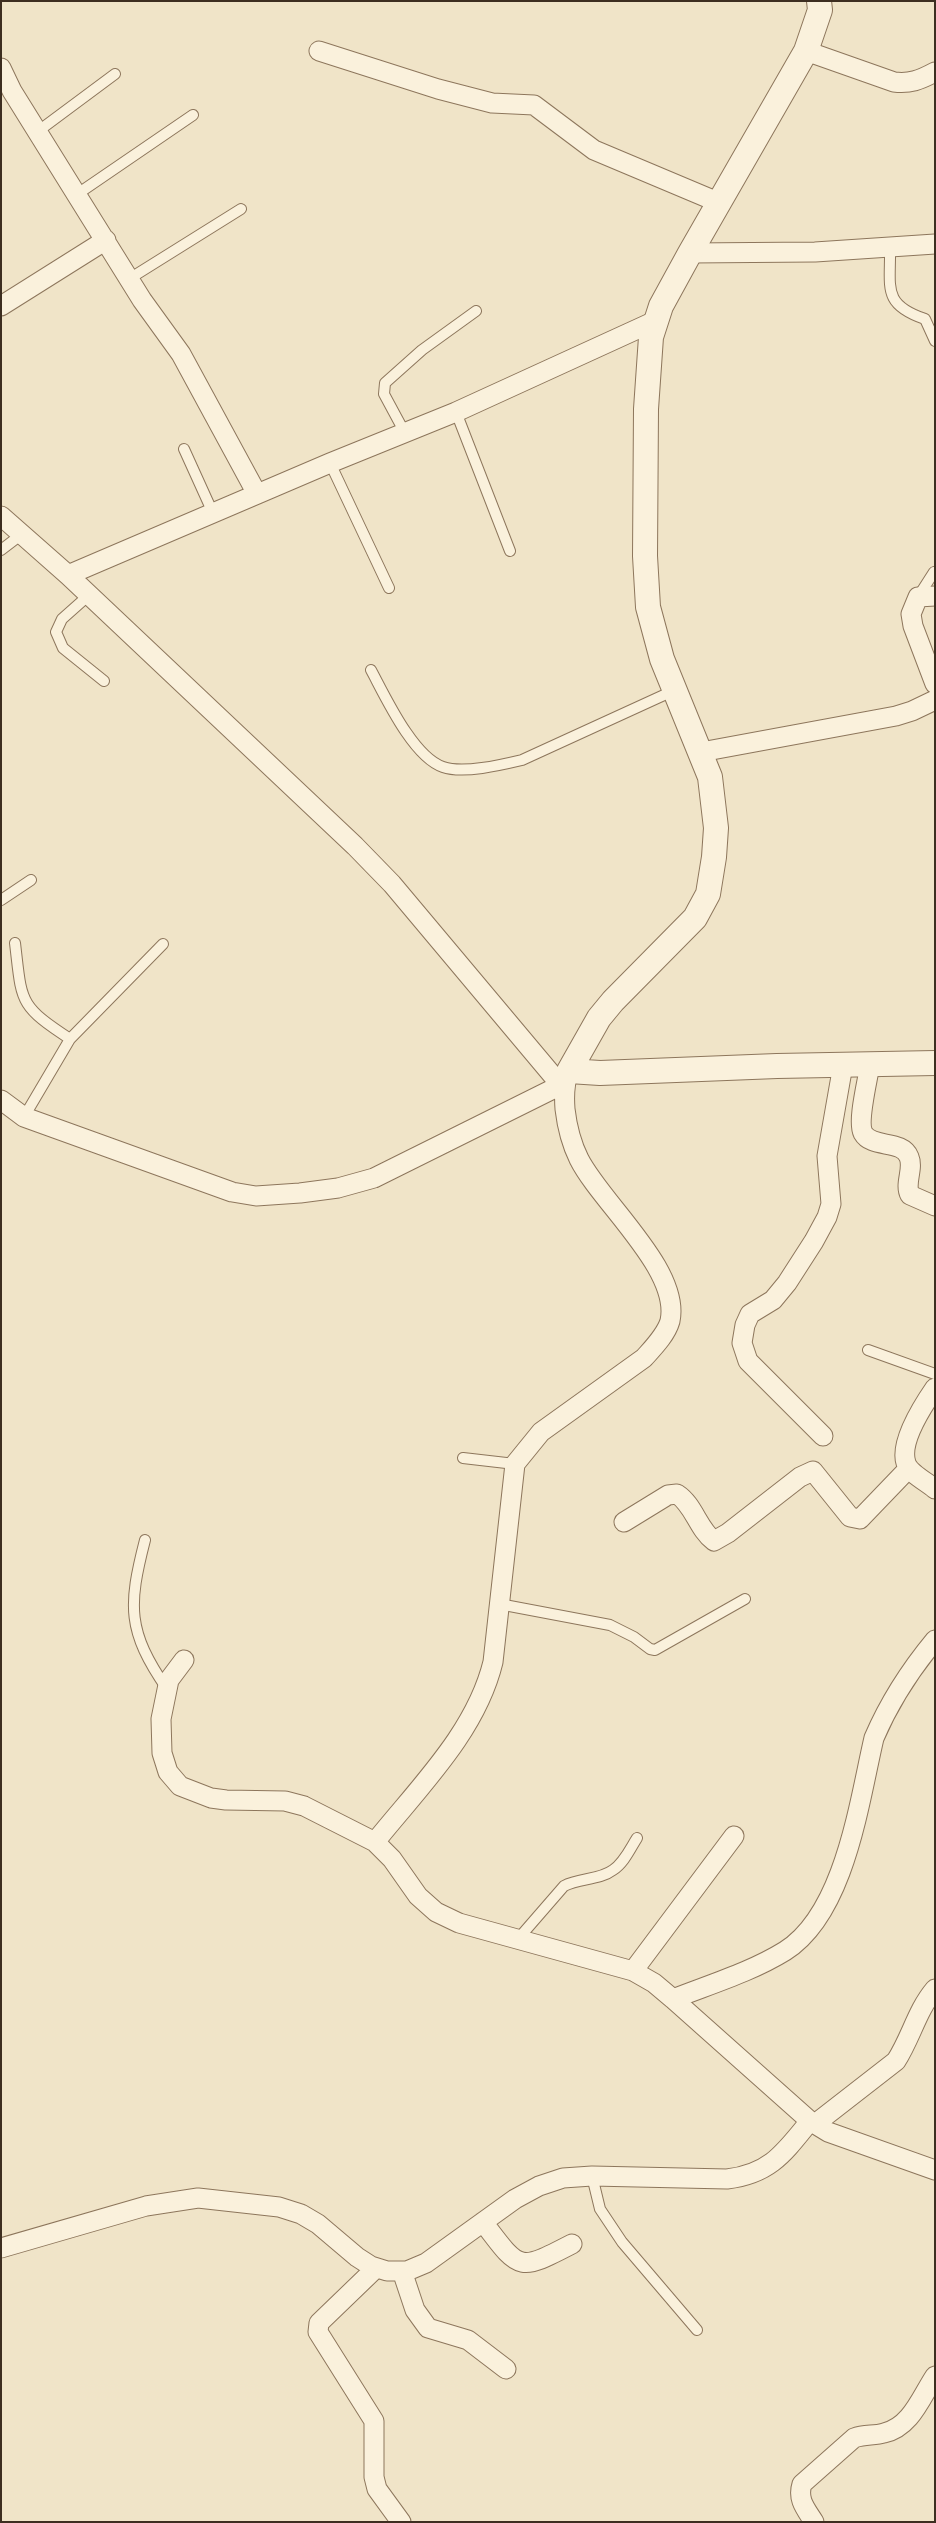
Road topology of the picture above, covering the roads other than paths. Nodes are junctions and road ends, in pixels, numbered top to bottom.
1 (819, 1) edge
2 (806, 51) junction
3 (319, 52) dead end
4 (1, 68) edge
5 (935, 72) edge
6 (115, 74) dead end
7 (193, 115) dead end
8 (37, 132) junction
9 (76, 195) junction
10 (720, 204) junction
11 (241, 209) dead end
12 (106, 240) junction
13 (934, 242) edge
14 (890, 246) junction
15 (690, 253) junction
16 (129, 279) junction
17 (1, 306) edge
18 (476, 311) dead end
19 (655, 321) junction
20 (935, 341) edge
21 (456, 412) junction
22 (405, 433) junction
23 (184, 449) dead end
24 (330, 463) junction
25 (257, 494) junction
26 (213, 513) junction
27 (1, 516) edge
28 (22, 534) junction
29 (1, 550) edge
30 (510, 550) dead end
31 (934, 572) edge
32 (68, 575) junction
33 (389, 588) dead end
34 (89, 595) junction
35 (926, 596) edge
36 (371, 670) dead end
37 (104, 681) dead end
38 (935, 684) edge
39 (675, 690) junction
40 (935, 700) edge
41 (701, 752) junction
42 (31, 880) dead end
43 (1, 900) edge
44 (14, 943) dead end
45 (163, 944) dead end
46 (70, 1039) junction
47 (935, 1063) edge
48 (870, 1064) junction
49 (843, 1065) junction
50 (565, 1082) junction
51 (1, 1100) edge
52 (24, 1118) junction
53 (935, 1206) edge
54 (868, 1350) dead end
55 (935, 1374) edge
56 (935, 1388) edge
57 (823, 1436) dead end
58 (463, 1458) dead end
59 (515, 1464) junction
60 (909, 1468) junction
61 (935, 1489) edge
62 (624, 1522) dead end
63 (145, 1540) dead end
64 (745, 1599) dead end
65 (499, 1604) junction
66 (935, 1640) edge
67 (184, 1660) dead end
68 (167, 1689) junction
69 (734, 1836) dead end
70 (637, 1838) dead end
71 (376, 1842) junction
72 (518, 1939) junction
73 (633, 1972) junction
74 (935, 1989) edge
75 (673, 1999) junction
76 (813, 2123) junction
77 (935, 2170) edge
78 (592, 2176) junction
79 (483, 2222) junction
80 (572, 2244) dead end
81 (1, 2248) edge
82 (376, 2268) junction
83 (402, 2271) junction
84 (697, 2330) dead end
85 (506, 2369) dead end
86 (935, 2376) edge
87 (401, 2522) edge
88 (814, 2522) edge

1 - 2 street
2 - 5 street
2 - 10 street
3 - 10 street
4 - 8 street
6 - 8 lane
7 - 9 lane
8 - 9 street
9 - 12 street
10 - 15 street
11 - 16 lane
12 - 16 street
12 - 17 street
13 - 14 street
14 - 15 street
14 - 20 lane
15 - 19 street
16 - 25 street
18 - 22 lane
19 - 21 street
19 - 39 street
21 - 22 street
21 - 30 lane
22 - 24 street
23 - 26 lane
24 - 25 street
24 - 33 lane
25 - 26 street
26 - 32 street
27 - 28 street
28 - 29 lane
28 - 32 street
31 - 35 lane
32 - 34 street
34 - 37 lane
34 - 50 street
35 - 38 street
36 - 39 lane
39 - 41 street
40 - 41 street
41 - 50 street
42 - 43 lane
44 - 46 lane
45 - 46 lane
46 - 52 lane
47 - 48 street
48 - 49 street
48 - 53 street
49 - 50 street
49 - 57 street
50 - 52 street
50 - 59 street
51 - 52 street
54 - 55 lane
56 - 60 street
58 - 59 lane
59 - 65 street
60 - 61 street
60 - 62 street
63 - 68 lane
64 - 65 lane
65 - 71 street
66 - 75 street
67 - 68 street
68 - 71 street
69 - 73 street
70 - 72 lane
71 - 72 street
72 - 73 street
73 - 75 street
74 - 76 street
75 - 76 street
76 - 77 street
76 - 78 street
78 - 79 street
78 - 84 lane
79 - 80 street
79 - 83 street
81 - 82 street
82 - 83 street
82 - 87 street
83 - 85 street
86 - 88 street

